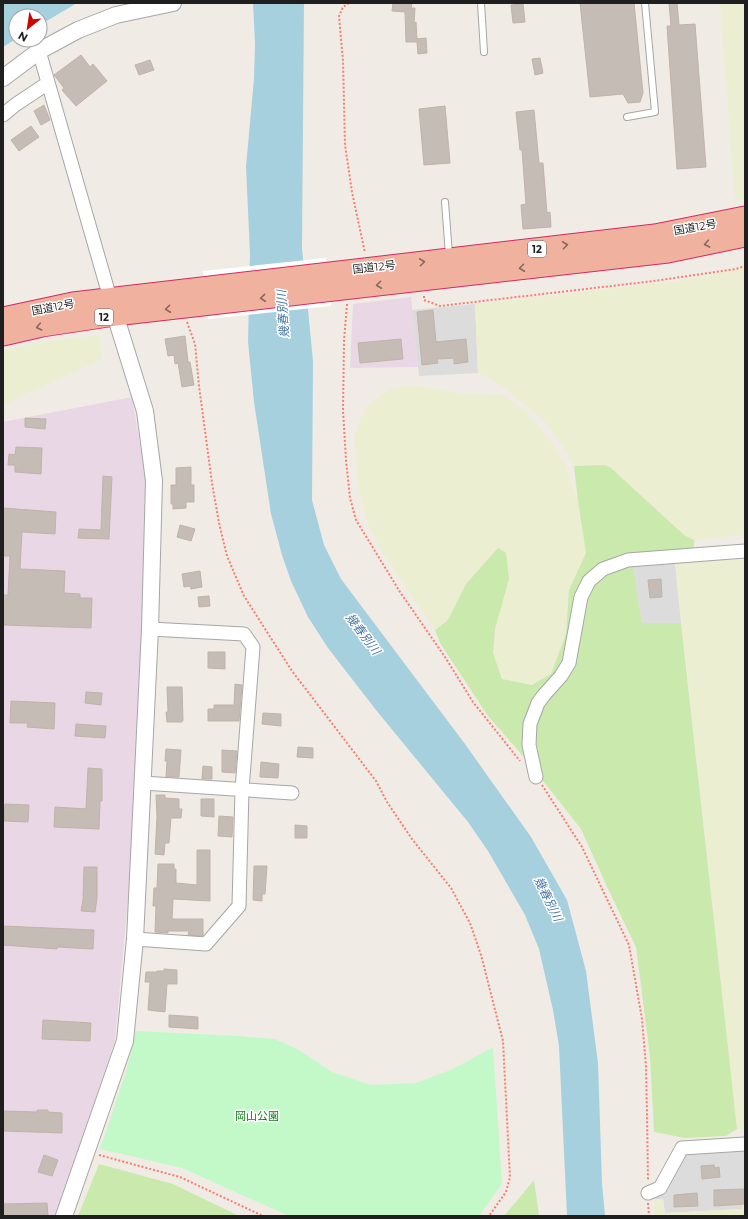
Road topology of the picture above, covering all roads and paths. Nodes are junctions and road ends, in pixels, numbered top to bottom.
1 (173, 3) edge
2 (349, 3) edge
3 (482, 3) edge
4 (645, 3) edge
5 (39, 51) junction
6 (484, 52) dead end
7 (3, 78) edge
8 (48, 83) junction
9 (3, 115) edge
10 (628, 117) dead end
11 (445, 202) dead end
12 (745, 217) edge
13 (745, 236) edge
14 (450, 259) junction
15 (745, 266) edge
16 (368, 268) junction
17 (422, 280) junction
18 (334, 284) junction
19 (206, 296) junction
20 (112, 306) junction
21 (183, 307) junction
22 (3, 318) edge
23 (3, 335) edge
24 (745, 551) edge
25 (150, 629) junction
26 (536, 777) junction
27 (143, 783) junction
28 (242, 790) junction
29 (292, 793) dead end
30 (135, 939) junction
31 (745, 1144) edge
32 (87, 1152) junction
33 (648, 1193) junction
34 (64, 1216) edge
35 (263, 1216) edge
36 (490, 1216) edge
37 (649, 1216) edge

1 - 5 street
2 - 16 path
3 - 6 lane
4 - 10 lane
5 - 7 street
5 - 8 street
8 - 9 street
8 - 20 street
11 - 14 lane
14 -> 12 highway, 国道12号 / 12
13 -> 17 highway, 国道12号 / 12
16 -> 14 highway, 国道12号 / 12
15 - 17 path
16 - 18 highway, 国道12号 / 12
17 -> 18 highway, 国道12号 / 12
18 - 19 highway, 国道12号 / 12
18 - 26 path
19 - 20 highway, 国道12号 / 12
19 - 21 highway, 国道12号 / 12
21 -> 20 highway, 国道12号 / 12
20 - 22 highway, 国道12号 / 12
20 -> 23 highway, 国道12号 / 12
20 - 25 street
21 - 36 path
24 - 26 street
25 - 27 street
25 - 28 street
26 - 33 path
27 - 28 street
27 - 30 street
28 - 29 street
28 - 30 street
30 - 32 street
31 - 33 street
32 - 34 street
32 - 35 path
33 - 37 path

